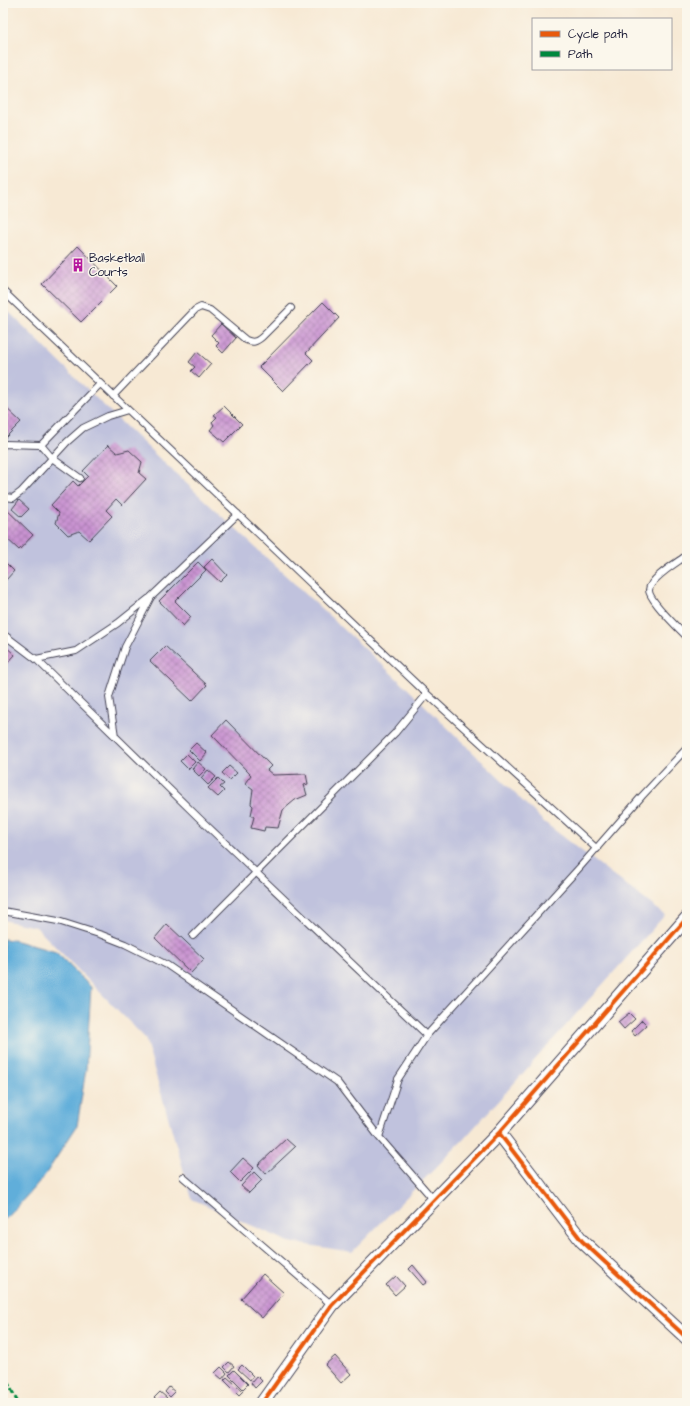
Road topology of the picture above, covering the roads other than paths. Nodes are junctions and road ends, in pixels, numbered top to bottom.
1 (3, 291) edge
2 (291, 308) dead end
3 (100, 384) junction
4 (113, 396) junction
5 (128, 410) junction
6 (41, 444) junction
7 (3, 445) edge
8 (52, 458) junction
9 (80, 478) dead end
10 (3, 494) edge
11 (238, 514) junction
12 (687, 555) edge
13 (151, 597) junction
14 (3, 634) edge
15 (687, 637) edge
16 (36, 659) junction
17 (427, 694) junction
18 (115, 737) junction
19 (687, 748) edge
20 (597, 849) junction
21 (256, 873) junction
22 (3, 911) edge
23 (687, 918) edge
24 (193, 936) dead end
25 (427, 1035) junction
26 (498, 1133) junction
27 (379, 1137) junction
28 (183, 1176) dead end
29 (433, 1200) junction
30 (332, 1305) junction
31 (687, 1338) edge
32 (262, 1403) edge

1 - 3 lane
2 - 4 lane
3 - 4 lane
3 - 6 lane
4 - 5 lane
5 - 8 lane
5 - 11 lane
6 - 7 lane
6 - 8 lane
8 - 9 lane
8 - 10 lane
11 - 13 lane
11 - 17 lane
12 - 15 lane
13 - 16 lane
13 - 18 lane
14 - 16 lane
16 - 18 lane
17 - 20 lane
17 - 21 lane
18 - 21 lane
19 - 20 lane
20 - 25 lane
21 - 24 lane
21 - 25 lane
22 - 27 lane
23 - 26 street
25 - 27 lane
26 - 29 street
26 - 31 street
27 - 29 lane
28 - 30 lane
29 - 30 street
30 - 32 street

